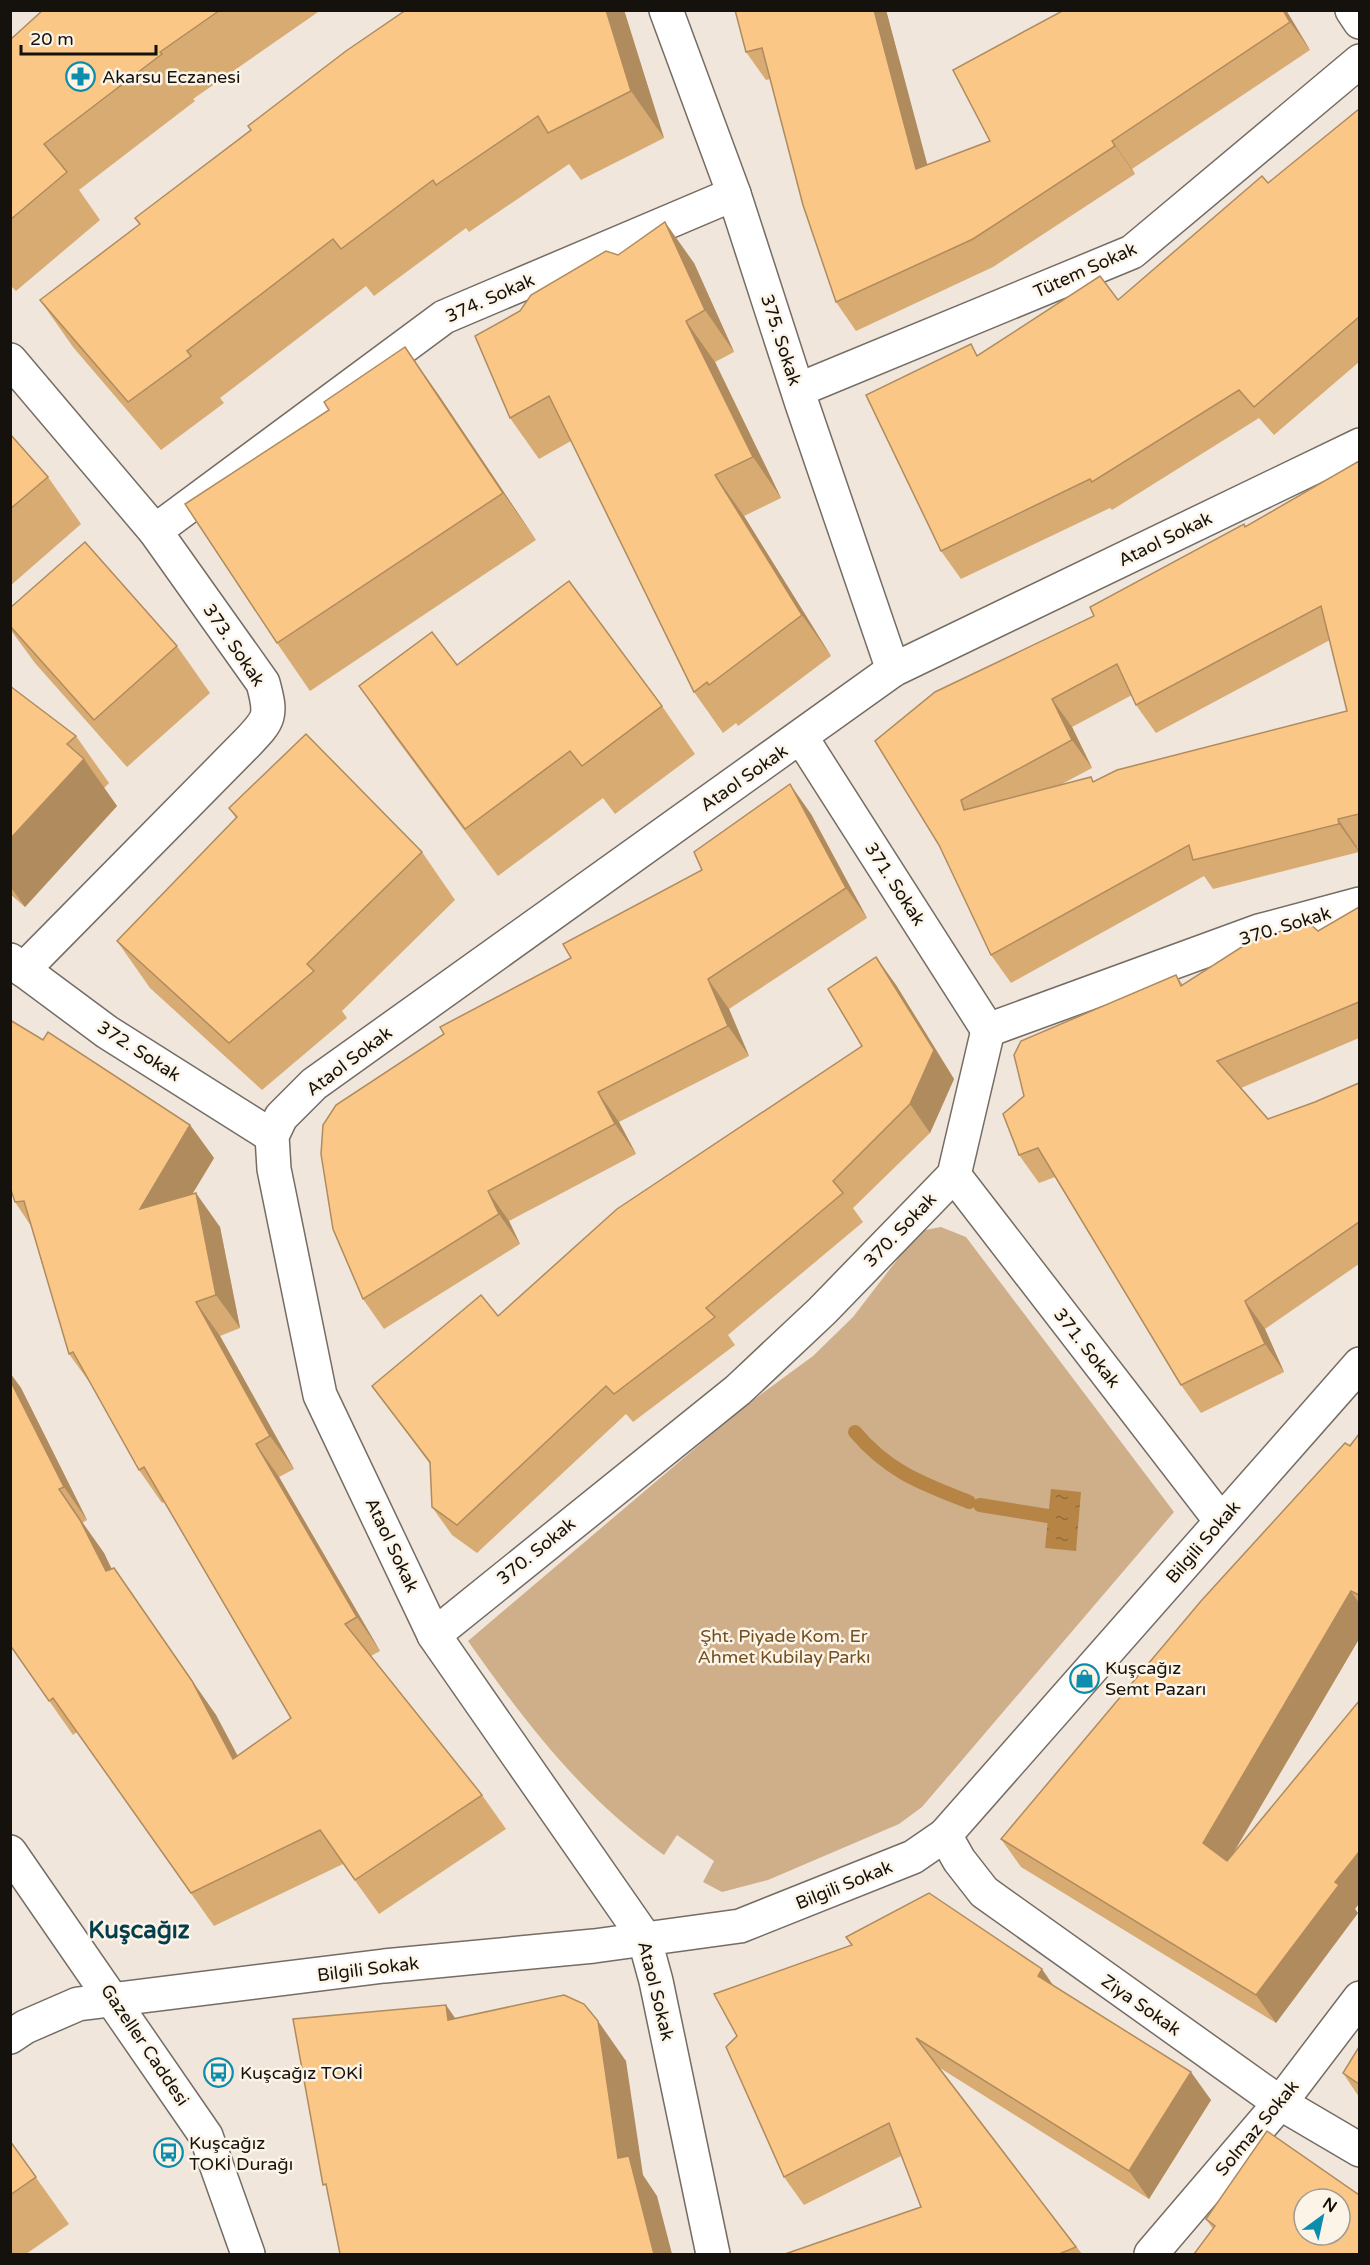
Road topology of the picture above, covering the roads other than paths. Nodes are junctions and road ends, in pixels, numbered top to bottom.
1 (666, 10) edge
2 (1352, 10) edge
3 (1359, 22) edge
4 (1359, 61) edge
5 (734, 194) junction
6 (10, 360) edge
7 (798, 390) junction
8 (1359, 445) edge
9 (155, 531) junction
10 (893, 670) junction
11 (801, 737) junction
12 (1359, 904) edge
13 (17, 965) edge
14 (988, 1030) junction
15 (272, 1136) junction
16 (954, 1175) junction
17 (1359, 1364) edge
18 (1221, 1521) junction
19 (434, 1635) junction
20 (945, 1835) junction
21 (10, 1852) edge
22 (644, 1937) junction
23 (1359, 1998) edge
24 (115, 2001) junction
25 (10, 2037) edge
26 (1280, 2103) junction
27 (1359, 2150) edge
28 (248, 2254) edge
29 (713, 2254) edge
30 (1151, 2254) edge

1 - 5 street, 375. Sokak
2 - 3 street
4 - 7 street, Tütem Sokak
5 - 7 street, 375. Sokak
5 - 9 street, 374. Sokak
6 - 9 street, 373. Sokak
7 - 10 street, 375. Sokak
8 - 10 street, Ataol Sokak
9 - 13 street, 373. Sokak
10 - 11 street, Ataol Sokak
11 - 14 street, 371. Sokak
11 - 15 street, Ataol Sokak
12 - 14 street, 370. Sokak
13 - 15 street, 372. Sokak
14 - 16 street
15 - 19 street, Ataol Sokak
16 - 18 street, 371. Sokak
16 - 19 street, 370. Sokak
17 - 18 street, Bilgili Sokak
18 - 20 street, Bilgili Sokak
19 - 22 street, Ataol Sokak
20 - 22 street, Bilgili Sokak
20 - 26 street, Ziya Sokak
21 - 24 street, Gazeller Caddesi
22 - 24 street, Bilgili Sokak
22 - 29 street, Ataol Sokak
23 - 26 street, Solmaz Sokak
24 - 25 street, Bilgili Sokak
24 - 28 street, Gazeller Caddesi
26 - 27 street, Ziya Sokak
26 - 30 street, Solmaz Sokak

